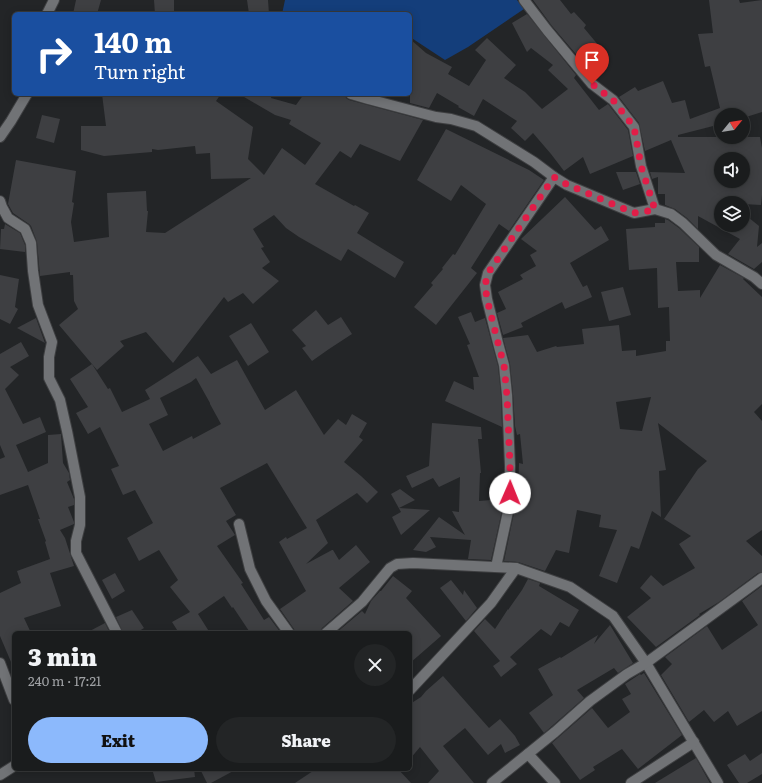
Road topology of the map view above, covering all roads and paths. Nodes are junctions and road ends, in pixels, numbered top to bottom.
1 (54, 0) edge
2 (524, 0) edge
3 (48, 12) edge
4 (26, 96) edge
5 (358, 96) edge
6 (0, 137) edge
7 (554, 177) junction
8 (0, 201) edge
9 (655, 210) junction
10 (762, 284) edge
11 (239, 524) dead end
12 (496, 567) junction
13 (516, 568) junction
14 (762, 578) edge
15 (116, 631) edge
16 (287, 631) edge
17 (328, 631) edge
18 (0, 663) edge
19 (646, 663) junction
20 (412, 688) edge
21 (12, 695) edge
22 (694, 742) junction
23 (528, 754) junction
24 (12, 767) edge
25 (0, 775) edge
26 (492, 783) edge
27 (555, 783) edge
28 (631, 783) edge
29 (718, 783) edge

1 - 3 street
2 - 9 street
4 - 6 street
5 - 7 street
7 - 9 street
7 - 12 street
8 - 15 street
9 - 10 street
11 - 16 street
12 - 13 street
12 - 17 street
13 - 19 street
13 - 20 street
14 - 19 street
18 - 21 street
19 - 22 street
19 - 23 street
22 - 28 street
22 - 29 street
23 - 26 street
23 - 27 street
24 - 25 street

